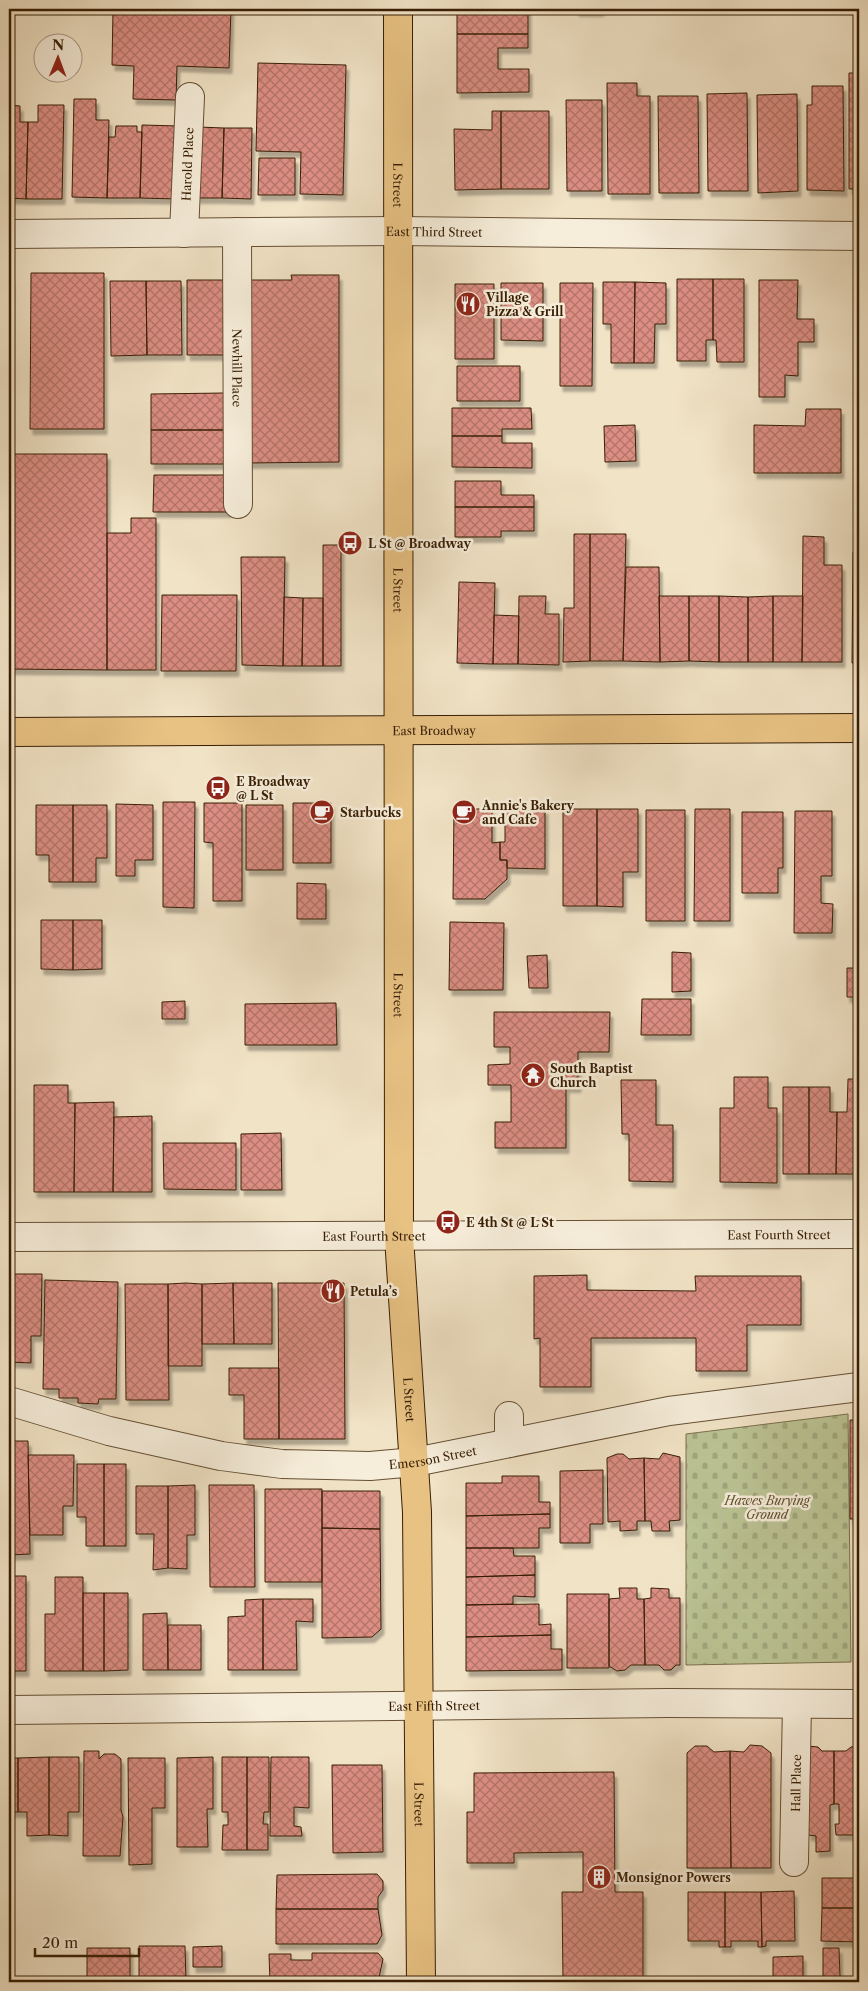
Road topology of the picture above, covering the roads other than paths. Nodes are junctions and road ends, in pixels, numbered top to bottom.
1 (398, 9) edge
2 (190, 96) dead end
3 (398, 231) junction
4 (237, 232) junction
5 (184, 233) junction
6 (9, 234) edge
7 (859, 236) edge
8 (238, 504) dead end
9 (398, 728) junction
10 (859, 728) edge
11 (9, 732) edge
12 (859, 1234) edge
13 (9, 1237) edge
14 (399, 1237) junction
15 (859, 1388) edge
16 (9, 1401) edge
17 (509, 1416) dead end
18 (509, 1443) junction
19 (415, 1462) junction
20 (797, 1704) junction
21 (859, 1704) edge
22 (418, 1707) junction
23 (9, 1710) edge
24 (794, 1862) dead end
25 (421, 1982) edge

1 - 3 main road, L Street
2 - 5 street, Harold Place
3 - 4 street, East Third Street
3 - 7 street, East Third Street
3 - 9 main road, L Street
4 - 5 street, East Third Street
4 - 8 street, Newhill Place
5 - 6 street, East Third Street
9 - 10 main road, East Broadway
9 - 11 main road, East Broadway
9 - 14 main road, L Street
12 - 14 street, East Fourth Street
13 - 14 street, East Fourth Street
14 - 19 main road, L Street
15 - 18 street, Emerson Street
16 - 19 street, Emerson Street
17 - 18 street
18 - 19 street, Emerson Street
19 - 22 main road, L Street
20 - 21 street, East Fifth Street
20 - 22 street, East Fifth Street
20 - 24 street, Hall Place
22 - 23 street, East Fifth Street
22 - 25 main road, L Street

